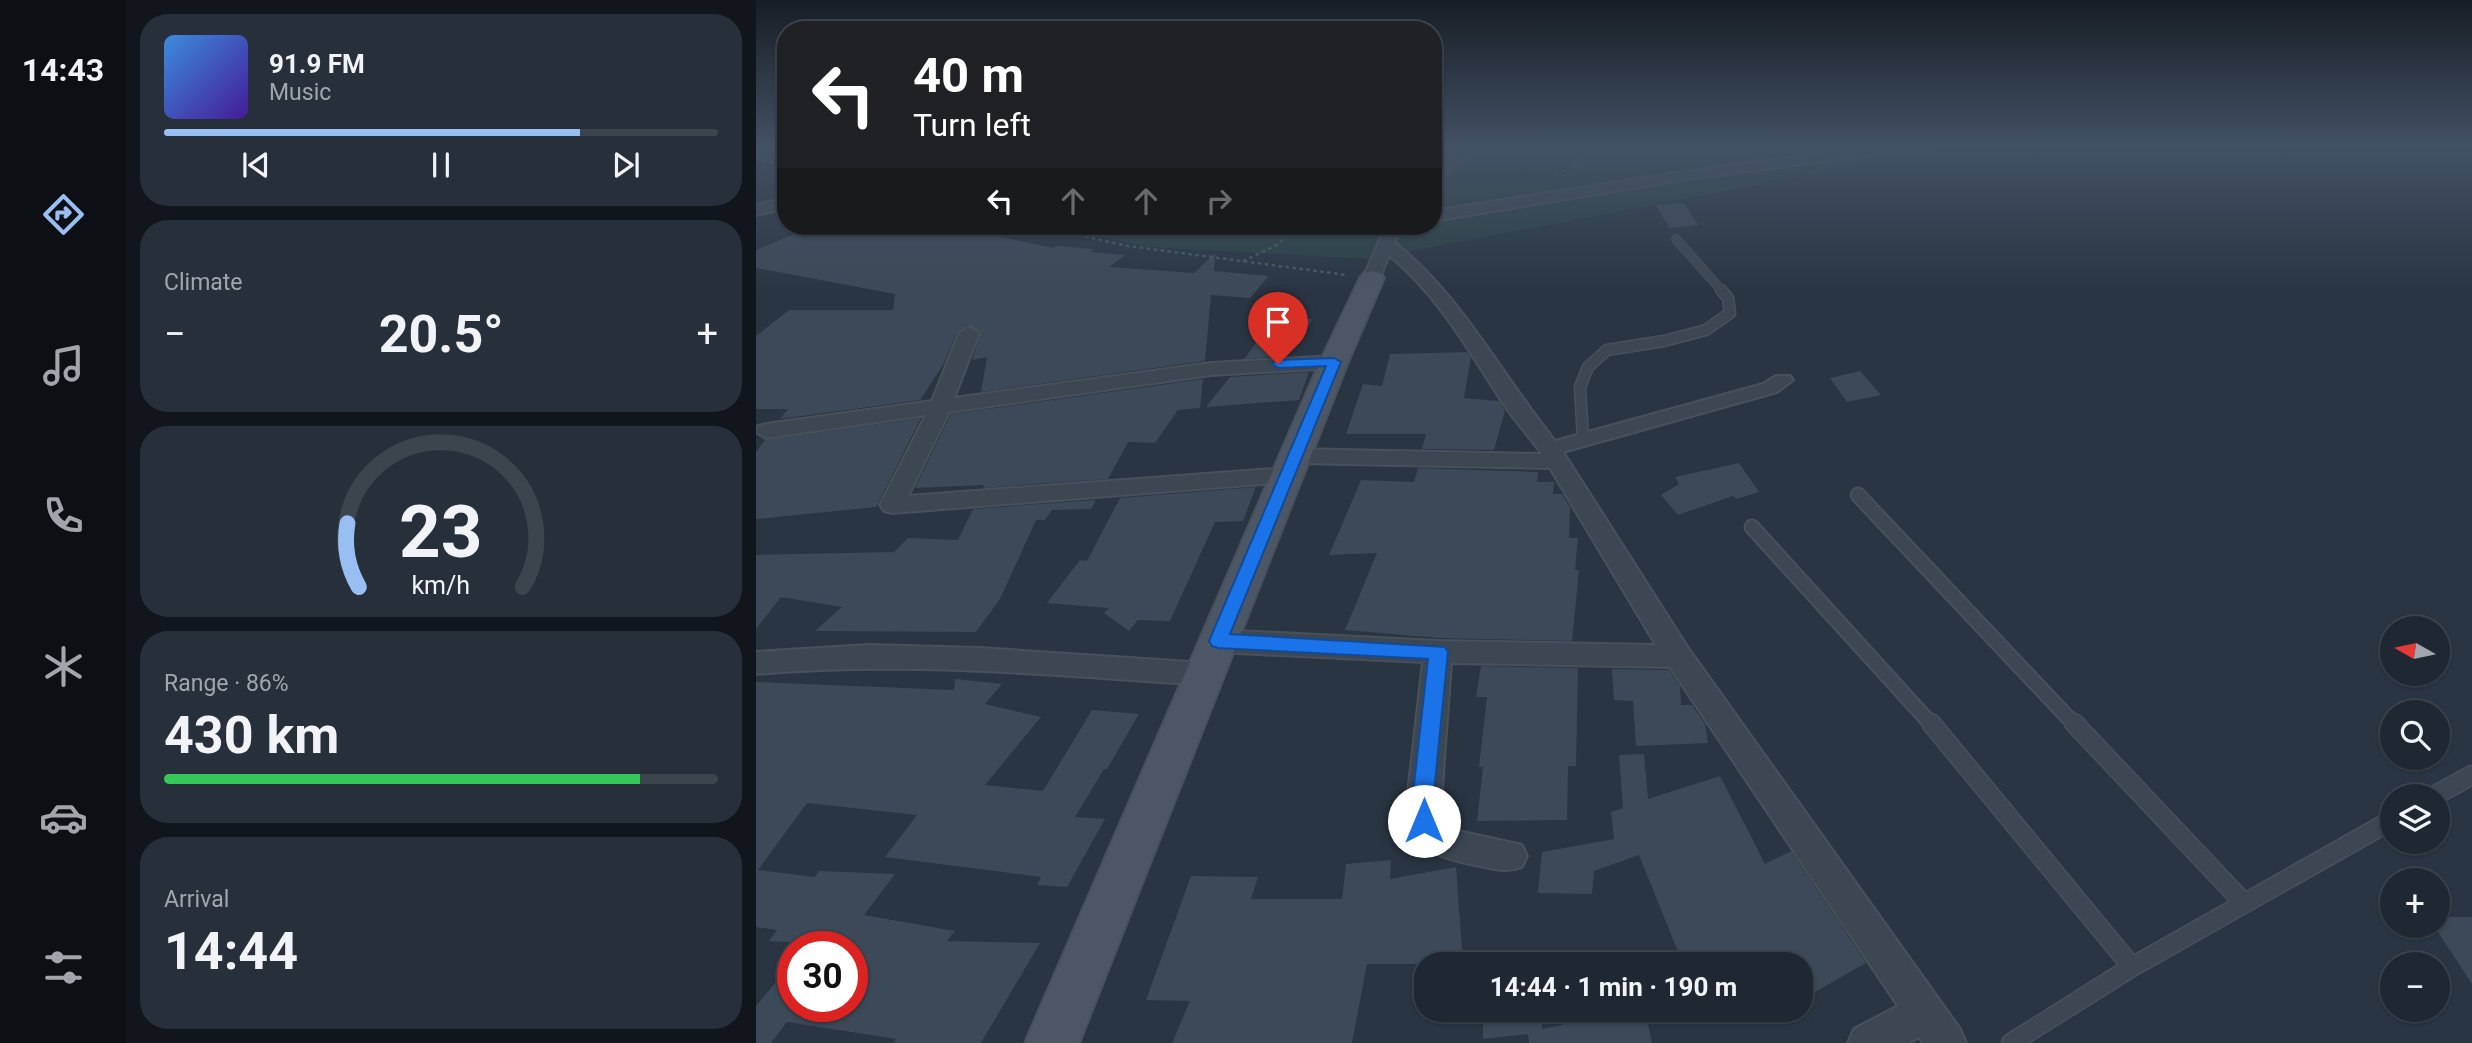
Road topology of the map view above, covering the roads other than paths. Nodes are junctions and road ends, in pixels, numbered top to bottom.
1 (1565, 195) edge
2 (777, 205) edge
3 (756, 210) edge
4 (1442, 215) edge
5 (1391, 235) edge
6 (1676, 239) dead end
7 (1372, 278) joint
8 (969, 333) dead end
9 (1334, 362) junction
10 (1783, 380) dead end
11 (941, 406) junction
12 (766, 430) dead end
13 (1583, 440) junction
14 (1554, 455) junction
15 (1291, 466) junction
16 (1858, 495) dead end
17 (1752, 527) dead end
18 (1438, 652) junction
19 (1678, 656) junction
20 (1211, 657) junction
21 (756, 663) edge
22 (2472, 775) edge
23 (2450, 787) edge
24 (2380, 827) edge
25 (1510, 856) dead end
26 (2244, 903) junction
27 (2133, 967) junction
28 (1935, 1028) edge
29 (1052, 1043) edge
30 (1868, 1043) edge
31 (2011, 1043) edge

1 - 4 street
2 - 3 street
5 - 7 street
5 - 14 street
6 - 13 lane
7 - 9 street
8 - 11 street
9 - 11 street
9 - 15 street
10 - 13 street
11 - 12 street
11 - 15 street
13 - 14 street
14 - 15 street
14 - 19 street
15 - 20 street
16 - 26 lane
17 - 27 lane
18 - 19 street
18 - 20 street
18 - 25 street
19 - 28 street
20 - 21 street
20 - 29 street
22 - 23 lane
24 - 26 lane
26 - 27 lane
27 - 31 lane
28 - 30 street

